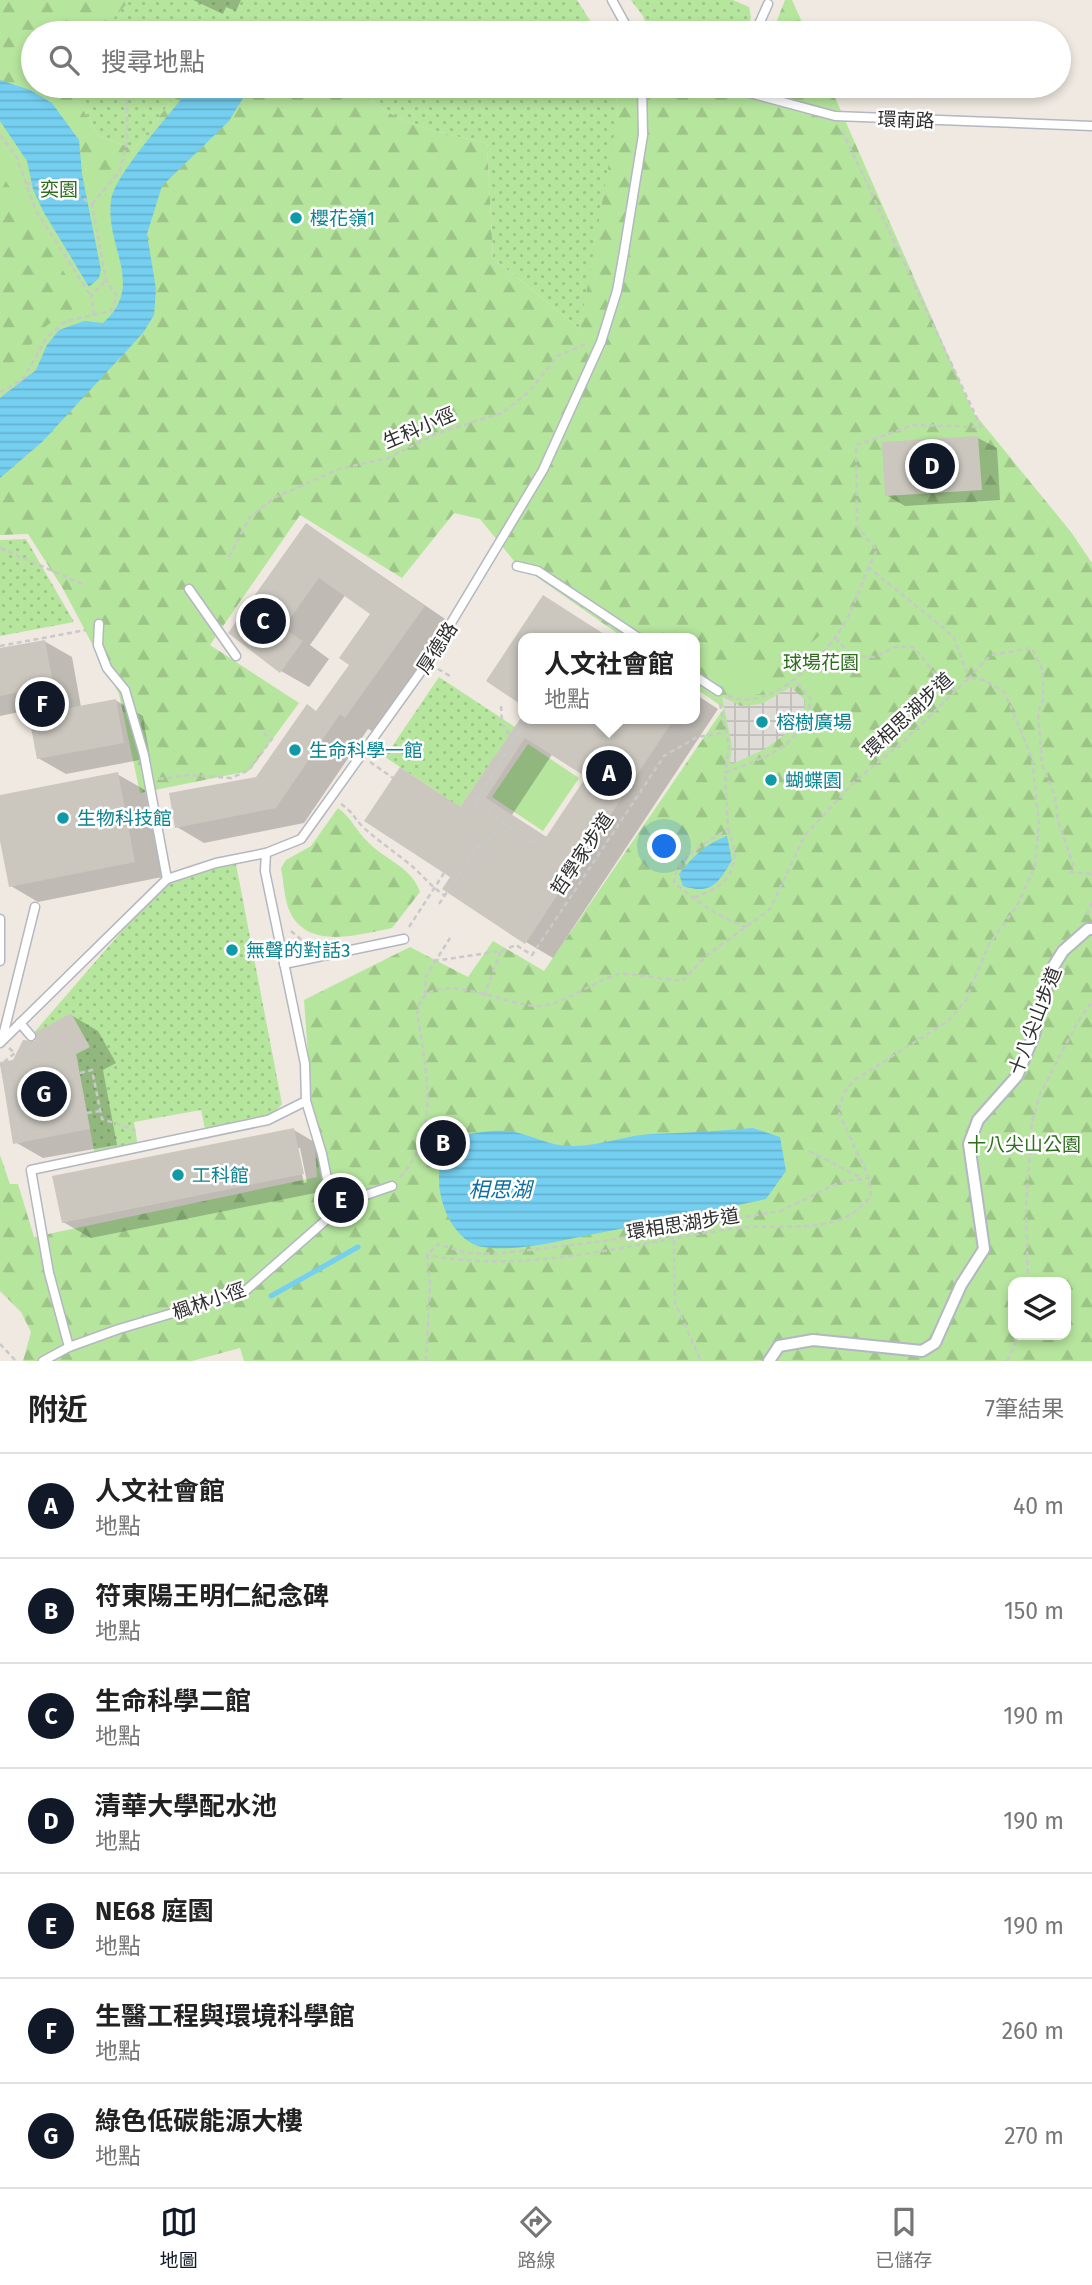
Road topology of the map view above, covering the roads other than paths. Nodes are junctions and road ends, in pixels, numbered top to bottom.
1 (612, 0) edge
2 (768, 4) dead end
3 (623, 21) edge
4 (760, 21) edge
5 (642, 98) edge
6 (769, 98) edge
7 (1092, 126) edge
8 (517, 566) dead end
9 (189, 589) dead end
10 (99, 626) road end
11 (631, 633) edge
12 (236, 656) dead end
13 (700, 679) edge
14 (718, 691) road end
15 (266, 853) junction
16 (167, 879) junction
17 (36, 907) dead end
18 (0, 919) edge
19 (1092, 929) edge
20 (404, 939) road end
21 (0, 961) edge
22 (284, 964) junction
23 (20, 1023) junction
24 (31, 1036) dead end
25 (1, 1042) edge
26 (306, 1101) junction
27 (391, 1186) road end
28 (334, 1213) junction
29 (69, 1347) junction
30 (43, 1361) edge
31 (769, 1361) edge

1 - 3 lane
2 - 4 lane
5 - 15 lane, 厚德路
6 - 7 lane, 環南路
8 - 11 lane
9 - 12 lane
10 - 16 lane
13 - 14 lane
15 - 16 lane, 厚德路
15 - 22 lane
16 - 23 lane, 厚德路
17 - 25 lane
18 - 21 lane
19 - 31 street, 十八尖山步道
20 - 22 lane
22 - 26 lane
23 - 24 lane
23 - 25 lane, 厚德路
26 - 28 lane
26 - 29 lane
27 - 28 lane, 楓林小徑
28 - 29 lane, 楓林小徑
29 - 30 lane, 楓林小徑

